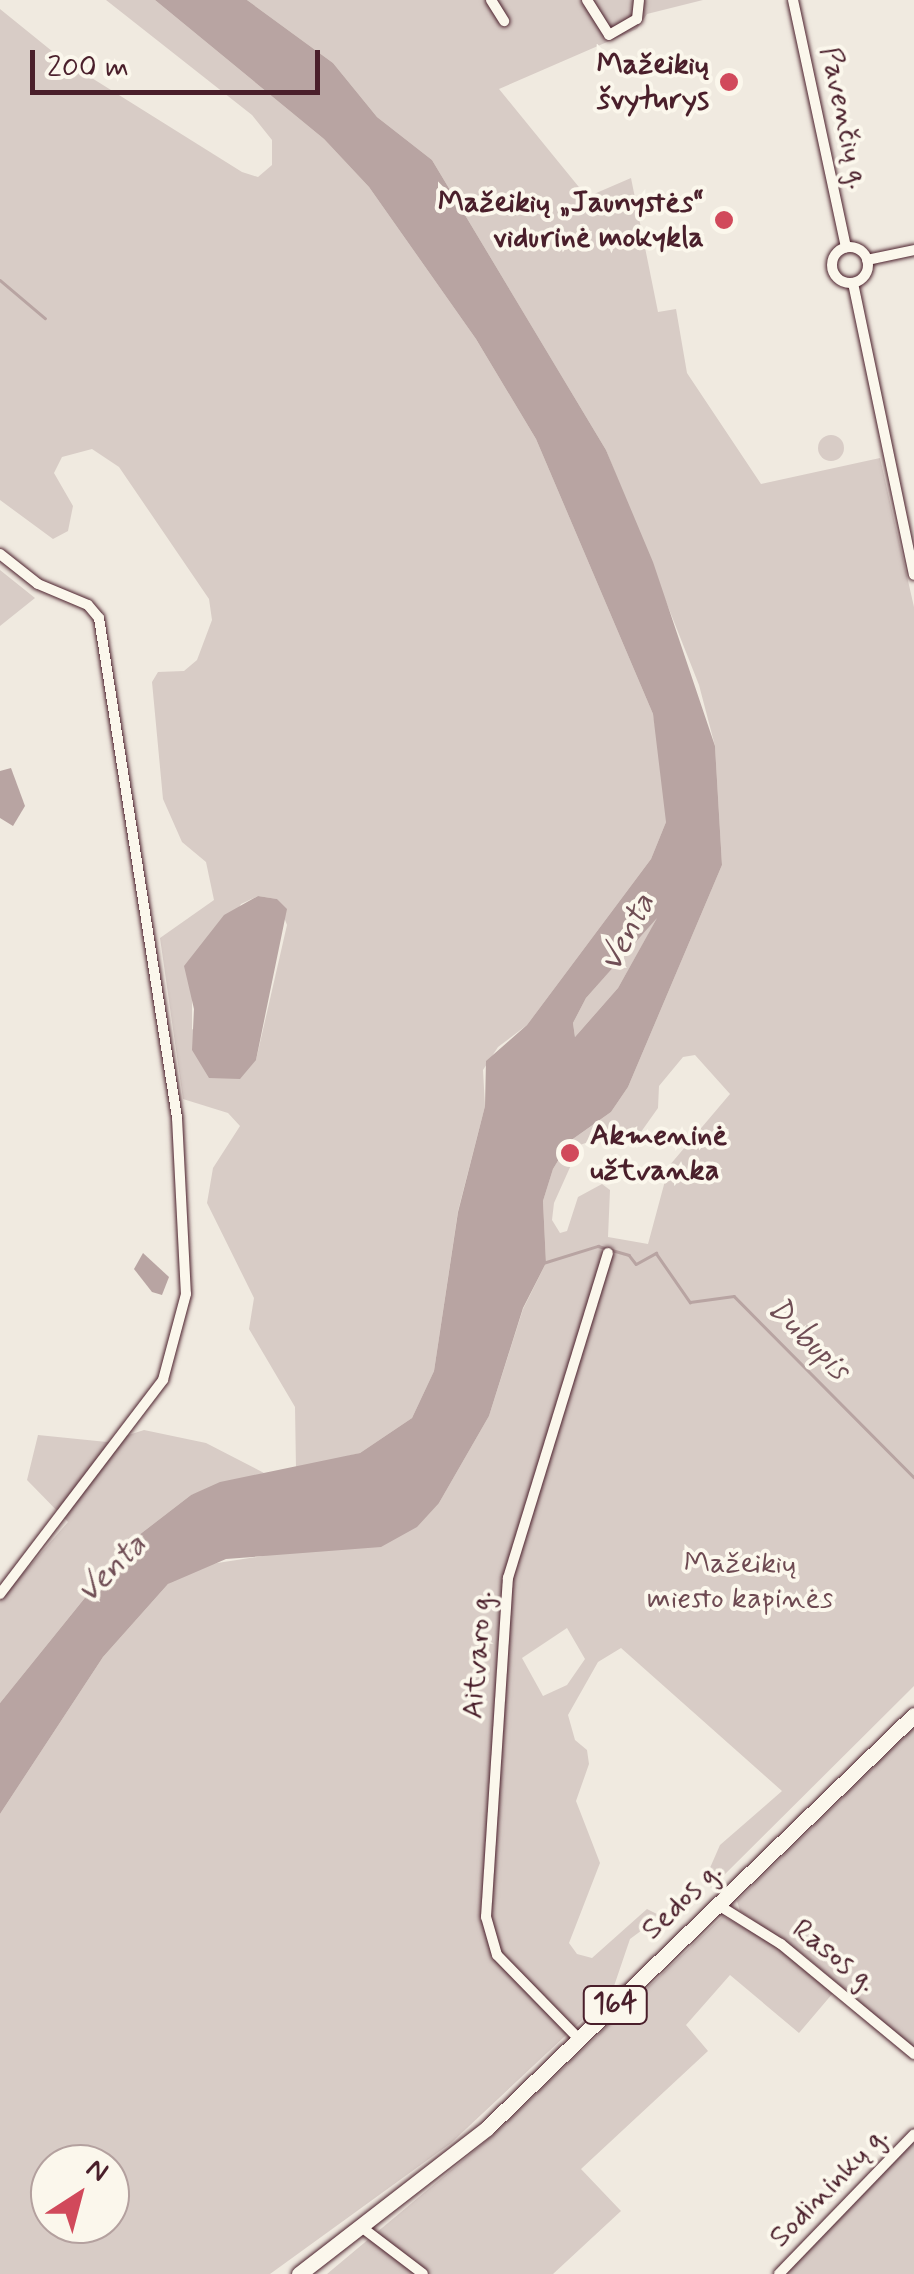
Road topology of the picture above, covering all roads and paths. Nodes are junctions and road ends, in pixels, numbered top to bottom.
1 (491, 0) edge
2 (587, 0) edge
3 (639, 0) edge
4 (793, 0) edge
5 (504, 21) dead end
6 (846, 247) junction
7 (914, 250) edge
8 (867, 260) junction
9 (853, 283) junction
10 (0, 554) edge
11 (914, 575) edge
12 (608, 1253) dead end
13 (0, 1594) edge
14 (914, 1716) edge
15 (718, 1904) junction
16 (579, 2040) junction
17 (914, 2054) edge
18 (914, 2134) edge
19 (364, 2228) junction
20 (299, 2274) edge
21 (423, 2274) edge
22 (779, 2274) edge

1 - 5 street
2 - 3 street
4 - 6 street, Pavenčių g.
6 - 8 street
6 - 9 street
7 - 8 street
8 - 9 street
9 - 11 street
10 - 13 street
12 - 16 street, Aitvaro g.
14 - 15 main road, Sedos g. / 164
15 - 16 main road, Sedos g. / 164
15 - 17 street, Rasos g.
16 - 19 main road, Sedos g. / 164
18 - 22 street, Sodininkų g.
19 - 20 main road, Sedos g. / 164
19 - 21 street

